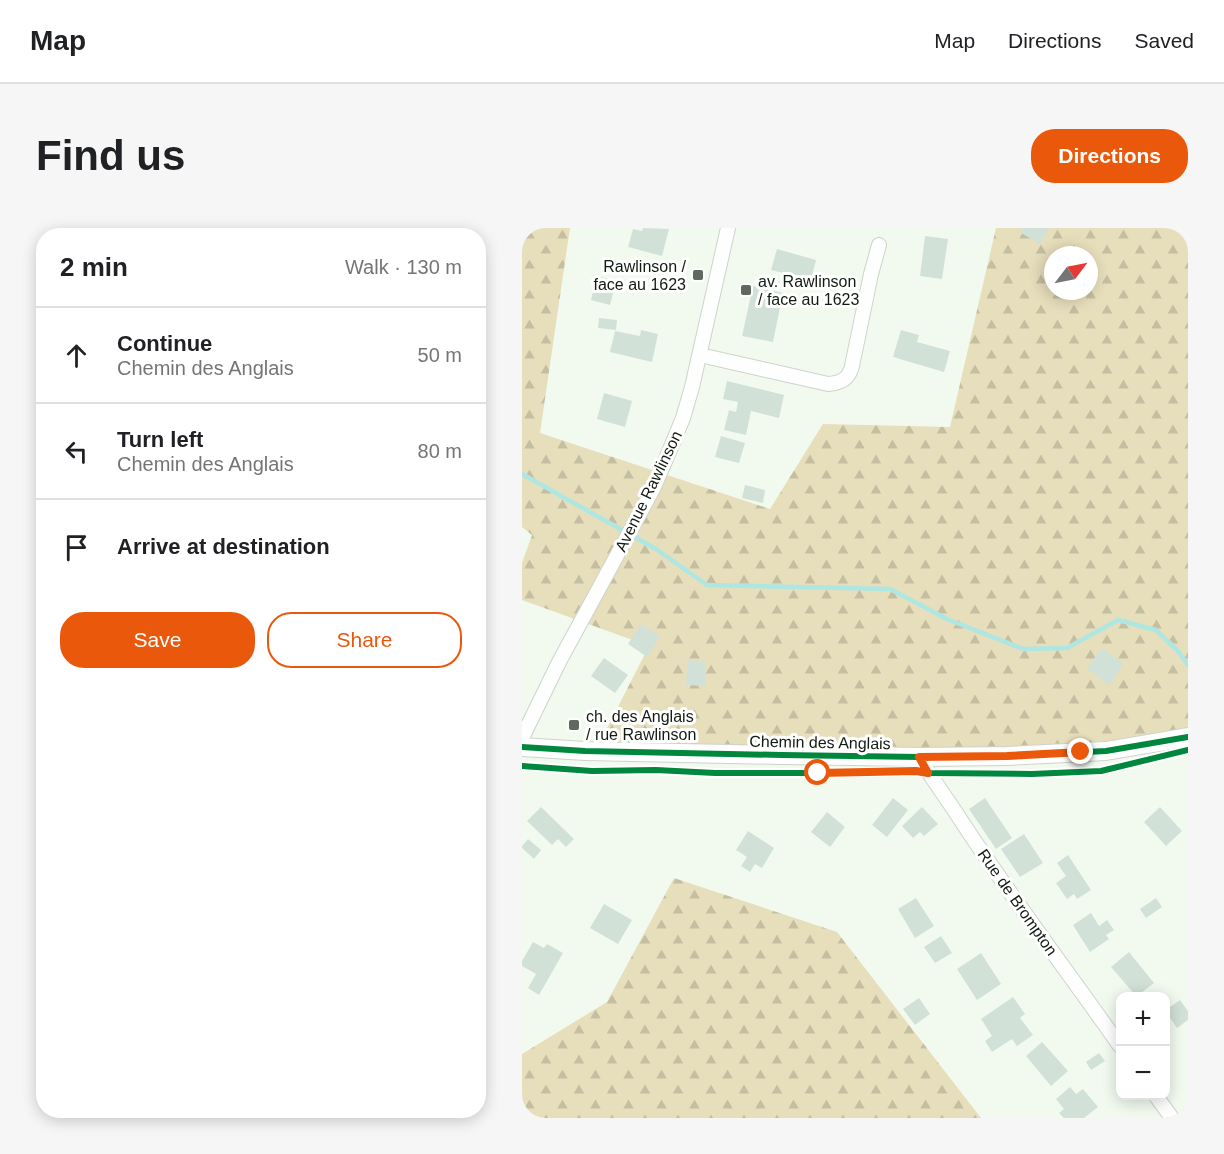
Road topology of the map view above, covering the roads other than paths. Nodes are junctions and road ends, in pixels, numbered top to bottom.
1 (728, 228) edge
2 (879, 245) dead end
3 (700, 355) junction
4 (1188, 736) edge
5 (522, 738) edge
6 (522, 747) edge
7 (919, 757) junction
8 (1116, 1040) edge
9 (1159, 1100) edge
10 (1172, 1118) edge

1 - 3 street, Avenue Rawlinson
2 - 3 street
3 - 5 street, Avenue Rawlinson
4 - 7 street, Chemin des Anglais
6 - 7 street, Chemin des Anglais
7 - 8 street, Rue de Brompton
9 - 10 street

